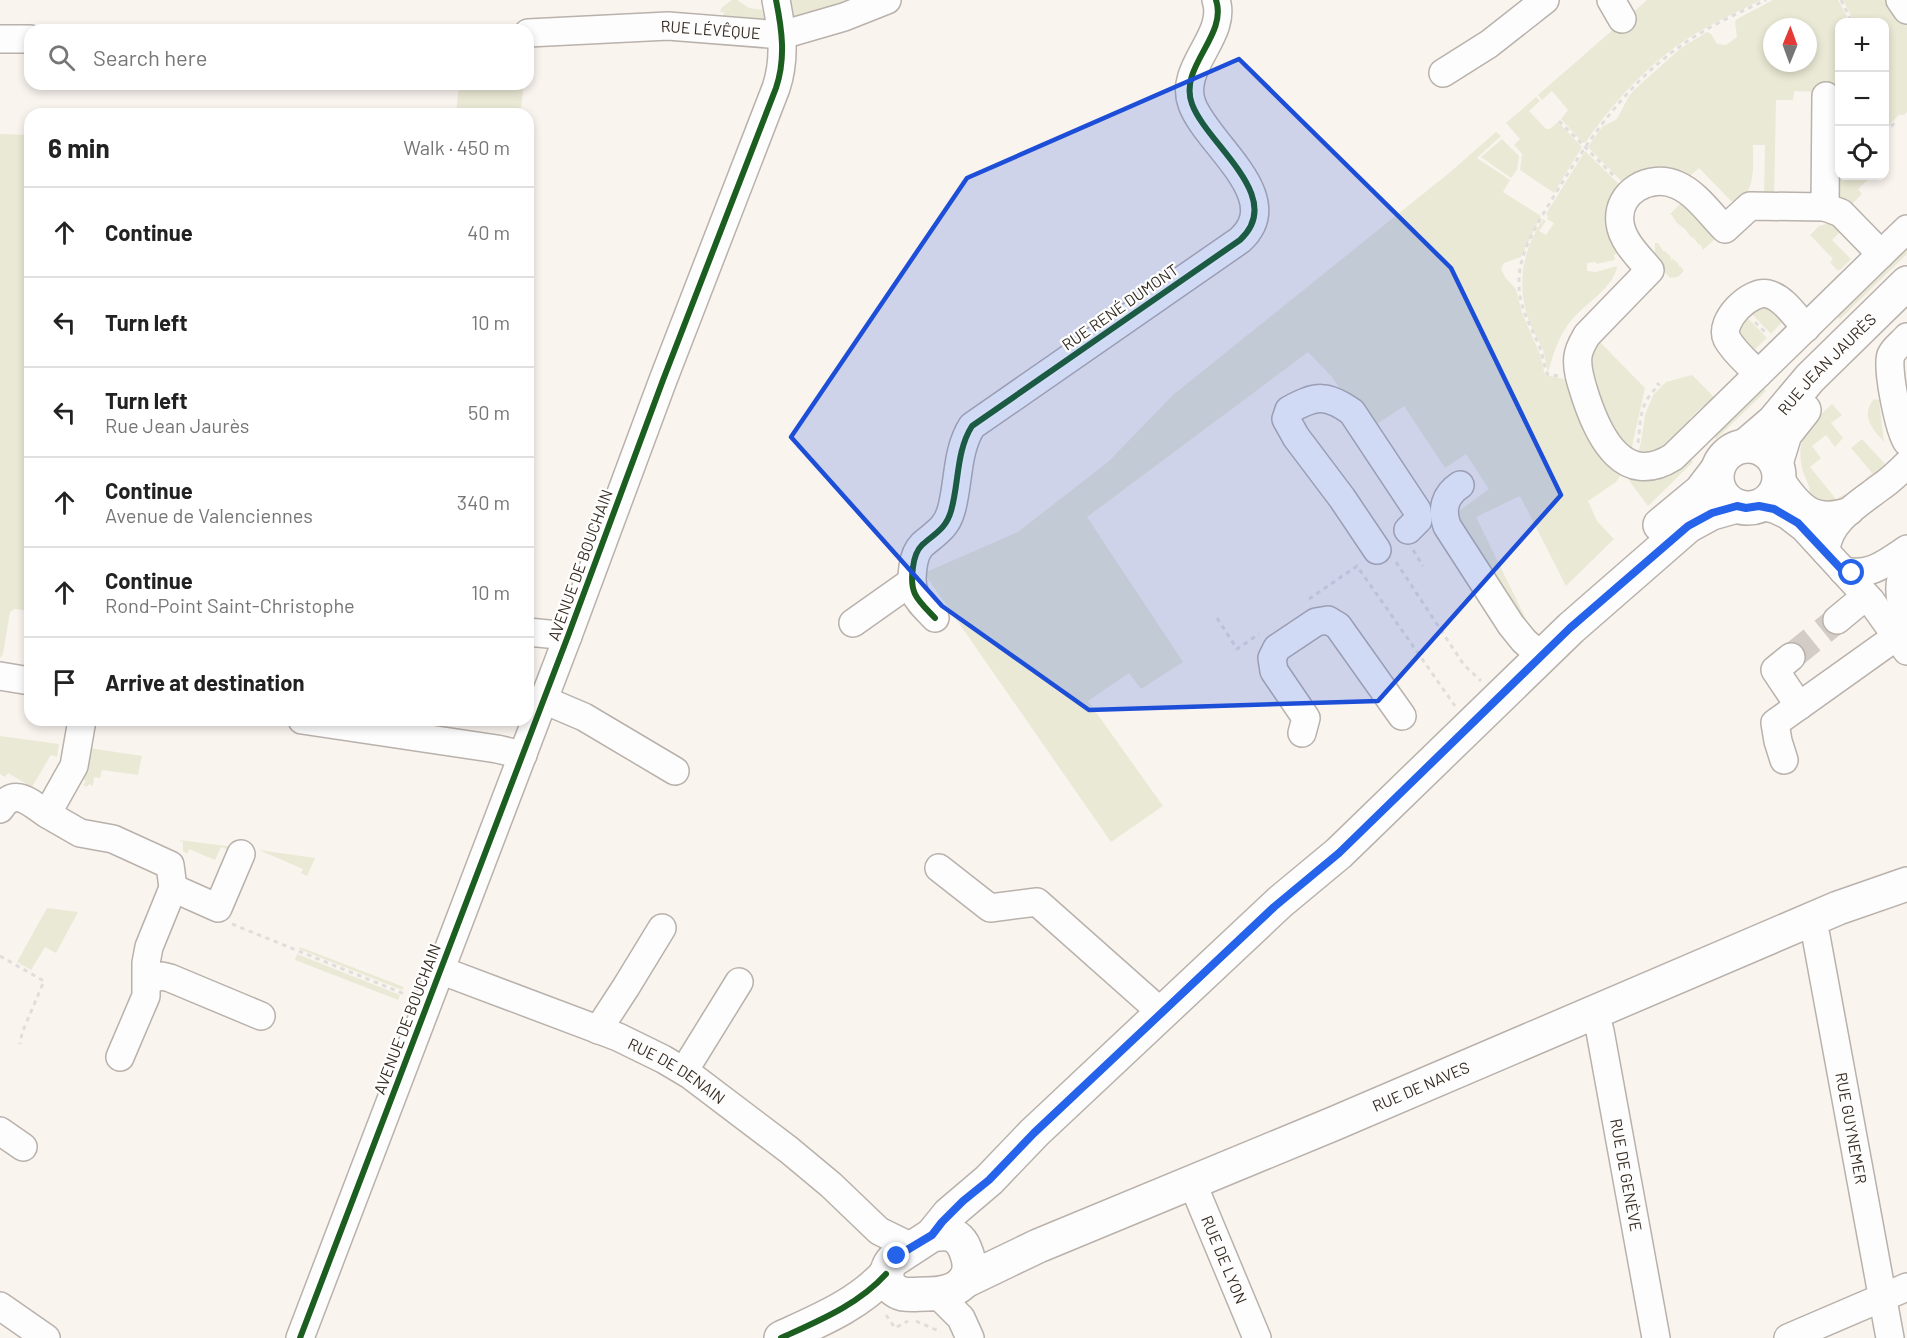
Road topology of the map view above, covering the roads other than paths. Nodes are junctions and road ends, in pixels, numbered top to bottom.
1 (776, 0) edge
2 (887, 0) edge
3 (1216, 0) edge
4 (1545, 0) edge
5 (1900, 0) edge
6 (1907, 10) edge
7 (534, 33) edge
8 (783, 34) junction
9 (0, 39) edge
10 (24, 39) edge
11 (1443, 73) dead end
12 (1826, 96) dead end
13 (1825, 207) junction
14 (1907, 229) edge
15 (1881, 254) junction
16 (1907, 284) edge
17 (1907, 309) edge
18 (1806, 328) junction
19 (1907, 337) edge
20 (1783, 350) junction
21 (1758, 374) junction
22 (1817, 384) junction
23 (1907, 442) edge
24 (1744, 446) junction
25 (1907, 464) edge
26 (1778, 470) junction
27 (1717, 471) junction
28 (1460, 484) dead end
29 (1748, 506) junction
30 (1850, 511) junction
31 (1410, 540) road end
32 (1907, 549) edge
33 (1386, 555) road end
34 (1907, 560) edge
35 (1834, 562) junction
36 (911, 582) junction
37 (1866, 596) junction
38 (935, 618) dead end
39 (1837, 620) tunnel mouth
40 (853, 622) dead end
41 (534, 633) edge
42 (1904, 633) edge
43 (568, 636) junction
44 (1535, 652) junction
45 (1791, 657) tunnel mouth
46 (0, 676) edge
47 (24, 680) edge
48 (544, 700) junction
49 (1799, 706) junction
50 (1402, 716) dead end
51 (81, 726) edge
52 (344, 726) edge
53 (534, 726) edge
54 (534, 726) edge
55 (1302, 733) dead end
56 (523, 754) junction
57 (1784, 760) dead end
58 (675, 771) dead end
59 (0, 809) edge
60 (47, 814) junction
61 (241, 854) dead end
62 (939, 868) dead end
63 (1907, 870) edge
64 (1907, 884) edge
65 (173, 888) junction
66 (1824, 913) junction
67 (662, 928) dead end
68 (440, 970) junction
69 (147, 980) junction
70 (739, 982) dead end
71 (1595, 1012) junction
72 (1162, 1013) junction
73 (261, 1016) dead end
74 (598, 1030) junction
75 (120, 1057) dead end
76 (684, 1071) junction
77 (0, 1131) edge
78 (23, 1147) dead end
79 (1192, 1182) junction
80 (932, 1268) junction
81 (1907, 1287) edge
82 (1882, 1298) junction
83 (0, 1306) edge
84 (958, 1330) edge
85 (46, 1338) edge
86 (300, 1338) edge
87 (780, 1338) edge
88 (826, 1338) edge
89 (1257, 1338) edge
90 (1656, 1338) edge
91 (1788, 1338) edge
92 (1890, 1338) edge

1 - 8 street, AVENUE DE BOUCHAIN
2 - 8 street, RUE LÉVÊQUE
3 - 36 street, RUE RENÉ DUMONT
4 - 11 street
5 - 6 street
7 - 8 street, RUE LÉVÊQUE
8 - 43 street, AVENUE DE BOUCHAIN
9 - 10 street
12 - 13 street
13 - 15 street
13 - 21 street
14 - 15 street
15 - 18 street
16 - 22 main road, RUE JEAN JAURÈS
17 - 22 main road, RUE JEAN JAURÈS
18 - 20 street
18 - 21 street
19 - 23 street
20 - 21 street
20 - 22 street
22 - 24 main road, RUE JEAN JAURÈS
22 - 26 main road, RUE JEAN JAURÈS
24 - 26 main road
24 - 27 main road
25 - 30 street
26 - 29 main road
26 - 30 street
27 - 29 main road
27 - 44 main road
28 - 44 street
29 - 35 street
29 - 44 main road
30 - 35 street
31 - 33 street
32 - 35 street
34 - 42 street
35 - 37 street
36 - 38 street
36 - 40 street
37 - 39 street
37 - 42 street
41 - 43 street, AVENUE DE BOUCHAIN
42 - 49 street
43 - 48 street, AVENUE DE BOUCHAIN
44 - 72 main road
45 - 49 street
46 - 47 street
48 - 54 street, AVENUE DE BOUCHAIN
48 - 58 street
49 - 57 street
50 - 55 street
51 - 60 street
52 - 56 street
53 - 56 street, AVENUE DE BOUCHAIN
56 - 68 street, AVENUE DE BOUCHAIN
59 - 60 street
60 - 65 street
61 - 65 street
62 - 72 street
63 - 66 main road, RUE DE NAVES
64 - 66 main road, RUE DE NAVES
65 - 69 street
66 - 71 main road, RUE DE NAVES
66 - 82 street, RUE GUYNEMER
67 - 74 street
68 - 74 street, RUE DE DENAIN
68 - 86 street, AVENUE DE BOUCHAIN
69 - 73 street
69 - 75 street
70 - 76 street
71 - 79 main road, RUE DE NAVES
71 - 90 street, RUE DE GENÈVE
72 - 80 main road
74 - 76 street, RUE DE DENAIN
76 - 80 street, RUE DE DENAIN
77 - 78 street
79 - 80 main road, RUE DE NAVES
79 - 89 street, RUE DE LYON
80 - 84 street, RUE DE DENAIN
80 - 87 main road
80 - 88 main road, RUE DE NAVES
81 - 82 street
82 - 91 street
82 - 92 street, RUE GUYNEMER
83 - 85 street

